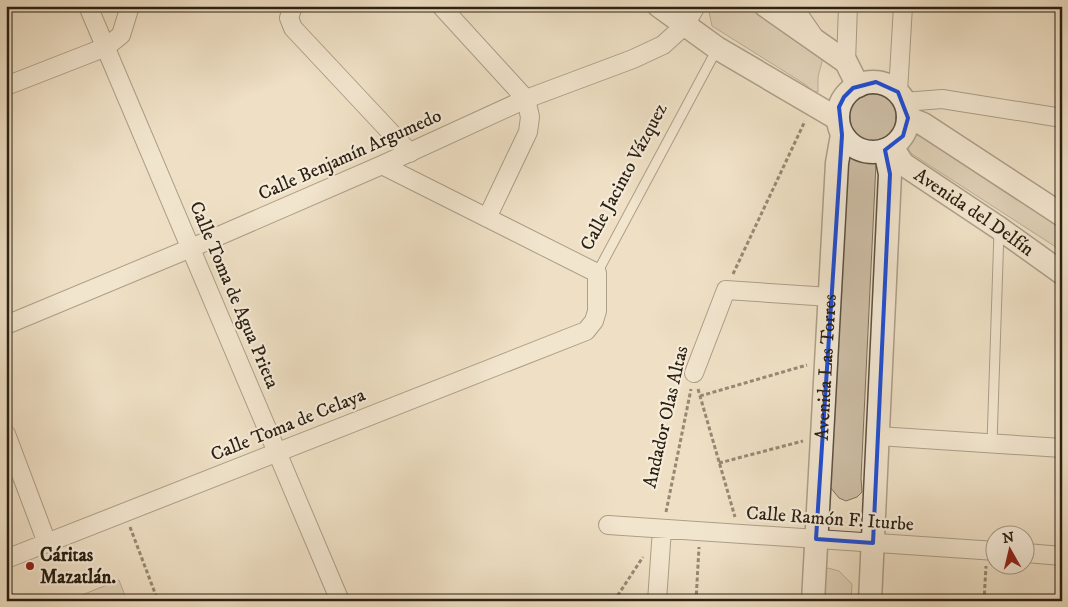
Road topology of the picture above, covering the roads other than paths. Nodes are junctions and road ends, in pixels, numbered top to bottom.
1 (88, 6) edge
2 (130, 6) edge
3 (441, 6) edge
4 (659, 6) edge
5 (766, 6) edge
6 (794, 6) edge
7 (848, 6) edge
8 (903, 6) edge
9 (291, 12) edge
10 (690, 16) edge
11 (818, 42) junction
12 (106, 47) junction
13 (717, 48) junction
14 (846, 62) junction
15 (6, 86) edge
16 (858, 86) junction
17 (526, 99) junction
18 (903, 104) junction
19 (1062, 118) edge
20 (840, 127) junction
21 (889, 149) junction
22 (410, 153) junction
23 (382, 165) junction
24 (1062, 215) edge
25 (487, 218) junction
26 (999, 228) junction
27 (191, 248) junction
28 (597, 273) junction
29 (1062, 273) edge
30 (830, 297) junction
31 (6, 325) edge
32 (694, 373) road end
33 (6, 434) edge
34 (878, 436) junction
35 (992, 443) junction
36 (1062, 448) edge
37 (278, 452) junction
38 (608, 525) dead end
39 (662, 529) junction
40 (816, 539) junction
41 (47, 543) junction
42 (873, 543) junction
43 (986, 551) edge
44 (1036, 554) edge
45 (1062, 556) edge
46 (6, 559) edge
47 (340, 601) edge
48 (657, 601) edge
49 (813, 601) edge
50 (870, 601) edge

1 - 12 street, Calle Toma de Agua Prieta
2 - 12 street
3 - 17 street
4 - 10 street
5 - 11 street
6 - 11 street
7 - 14 street
8 - 18 street
9 - 22 street
10 - 13 street
10 - 17 street, Calle Benjamín Argumedo
11 - 14 street
12 - 15 street
12 - 27 street, Calle Toma de Agua Prieta
13 - 20 street
13 - 28 lane, Calle Jacinto Vázquez
14 - 16 street
16 - 18 street
16 - 20 street
17 - 22 street, Calle Benjamín Argumedo
17 - 25 street
18 - 19 street
18 - 21 street
18 - 24 street
20 - 21 street
20 - 30 street, Avenida Las Torres
21 - 26 street, Avenida del Delfín
21 - 34 street
22 - 23 street, Calle Benjamín Argumedo
23 - 25 street, Calle Jacinto Vázquez
23 - 27 street, Calle Benjamín Argumedo
25 - 28 street, Calle Jacinto Vázquez
26 - 29 street, Avenida del Delfín
26 - 35 lane
27 - 31 street, Calle Benjamín Argumedo
27 - 37 street, Calle Toma de Agua Prieta
28 - 37 street, Calle Toma de Celaya
30 - 32 street, Andador Olas Altas
30 - 40 street, Avenida Las Torres
33 - 41 street
34 - 35 street
34 - 42 street
35 - 36 street
37 - 41 street, Calle Toma de Celaya
37 - 47 street, Calle Toma de Agua Prieta
38 - 39 street, Calle Ramón F. Iturbe
39 - 40 street, Calle Ramón F. Iturbe
39 - 48 street
40 - 42 street, Calle Ramón F. Iturbe
40 - 49 street, Avenida Las Torres
41 - 46 street, Calle Toma de Celaya
42 - 43 street, Calle Ramón F. Iturbe
42 - 50 street
44 - 45 street

